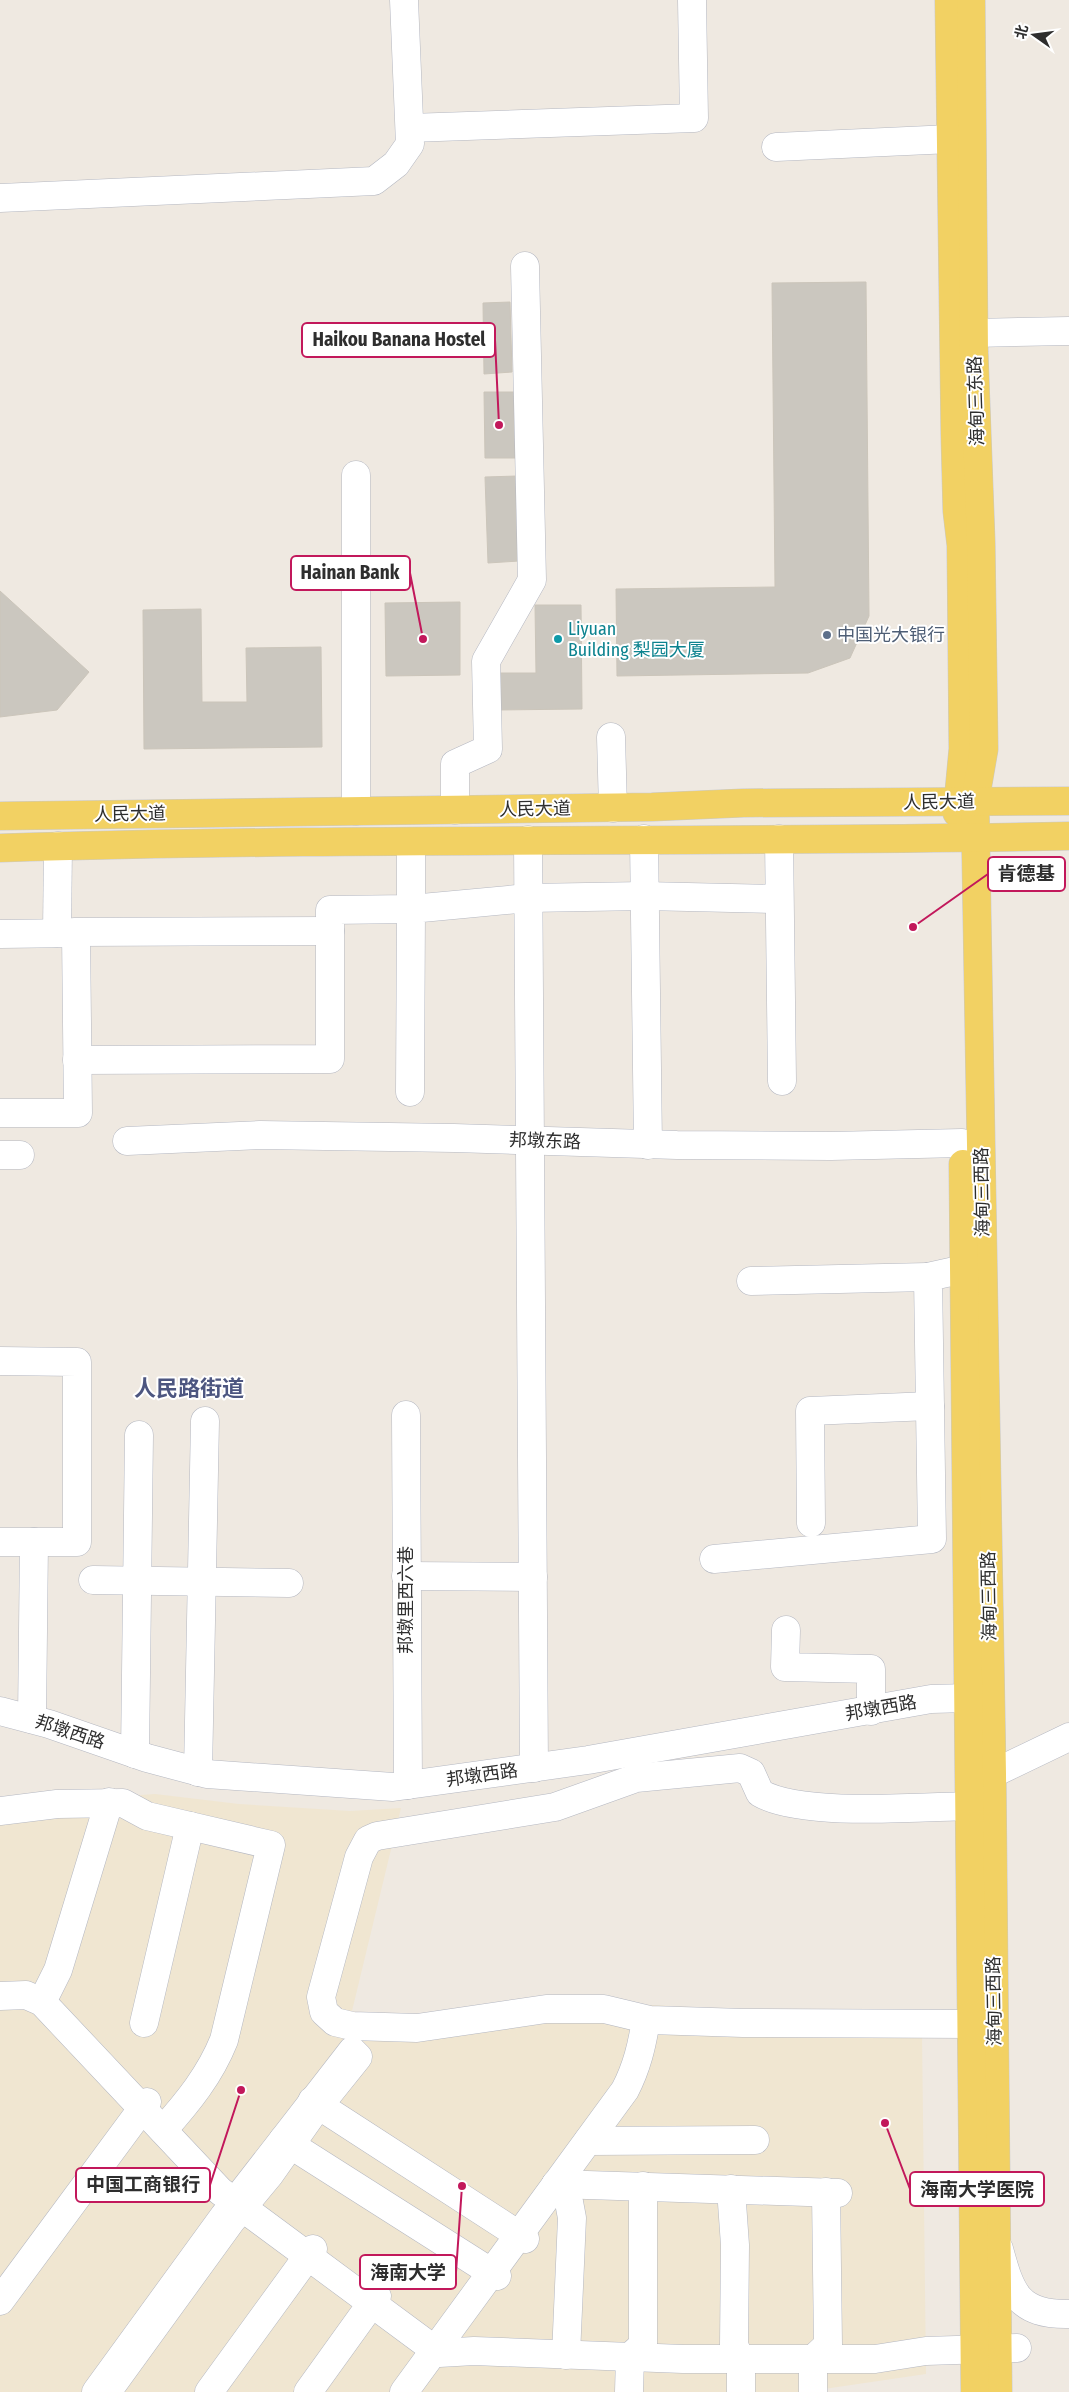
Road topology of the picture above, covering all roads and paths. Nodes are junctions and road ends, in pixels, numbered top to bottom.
1 (404, 0) edge
2 (692, 0) edge
3 (948, 0) edge
4 (970, 0) edge
5 (410, 128) junction
6 (951, 139) junction
7 (776, 147) dead end
8 (0, 198) edge
9 (525, 266) dead end
10 (1069, 331) edge
11 (974, 333) junction
12 (356, 475) dead end
13 (612, 737) dead end
14 (966, 801) junction
15 (1069, 801) edge
16 (613, 808) junction
17 (454, 810) junction
18 (356, 811) junction
19 (0, 816) edge
20 (1069, 836) edge
21 (967, 838) junction
22 (644, 839) junction
23 (779, 839) junction
24 (528, 840) junction
25 (411, 842) junction
26 (58, 846) junction
27 (0, 848) edge
28 (644, 896) junction
29 (528, 898) junction
30 (779, 899) junction
31 (411, 909) junction
32 (330, 930) junction
33 (65, 933) junction
34 (0, 934) edge
35 (77, 1060) junction
36 (782, 1081) dead end
37 (410, 1092) dead end
38 (0, 1113) edge
39 (127, 1141) dead end
40 (530, 1142) junction
41 (962, 1143) junction
42 (648, 1145) junction
43 (964, 1269) junction
44 (928, 1277) junction
45 (751, 1281) dead end
46 (0, 1361) edge
47 (930, 1406) junction
48 (406, 1415) dead end
49 (205, 1421) dead end
50 (139, 1435) dead end
51 (812, 1523) dead end
52 (0, 1542) edge
53 (34, 1542) junction
54 (714, 1559) dead end
55 (406, 1576) junction
56 (533, 1577) junction
57 (93, 1580) dead end
58 (138, 1581) junction
59 (202, 1582) junction
60 (289, 1583) dead end
61 (786, 1630) dead end
62 (968, 1698) junction
63 (871, 1710) junction
64 (0, 1711) edge
65 (32, 1719) junction
66 (1069, 1737) edge
67 (136, 1754) junction
68 (534, 1768) junction
69 (198, 1772) junction
70 (992, 1774) junction
71 (408, 1785) junction
72 (109, 1802) junction
73 (969, 1806) junction
74 (0, 1811) edge
75 (190, 1826) junction
76 (0, 1990) edge
77 (0, 1996) edge
78 (44, 1999) junction
79 (650, 2020) junction
80 (144, 2023) dead end
81 (972, 2024) junction
82 (145, 2105) junction
83 (166, 2128) junction
84 (755, 2140) dead end
85 (592, 2141) junction
86 (284, 2146) junction
87 (560, 2186) junction
88 (643, 2186) junction
89 (731, 2189) junction
90 (241, 2202) junction
91 (522, 2237) junction
92 (997, 2243) junction
93 (310, 2253) junction
94 (491, 2279) junction
95 (374, 2300) junction
96 (0, 2301) edge
97 (1069, 2314) edge
98 (1069, 2324) edge
99 (992, 2344) junction
100 (440, 2348) junction
101 (567, 2348) junction
102 (637, 2351) junction
103 (738, 2352) junction
104 (821, 2352) junction
105 (990, 2388) edge
106 (96, 2392) edge
107 (107, 2392) edge
108 (209, 2392) edge
109 (308, 2392) edge
110 (404, 2392) edge
111 (411, 2392) edge
112 (629, 2392) edge
113 (741, 2392) edge
114 (813, 2392) edge

1 - 5 street
2 - 5 street
3 - 6 main road
4 - 11 main road, 海甸三东路
5 - 8 street
6 - 7 street
6 - 14 main road
9 - 17 street
10 - 11 street
11 - 14 main road, 海甸三东路
12 - 18 street
13 - 16 street
14 - 15 main road, 人民大道
14 - 16 main road, 人民大道
14 - 21 main road, 海甸三西路
16 - 17 main road, 人民大道
17 - 18 main road, 人民大道
18 - 19 main road, 人民大道
20 - 21 main road, 人民大道
21 - 23 main road, 人民大道
21 - 41 main road, 海甸三西路
21 - 70 main road, 海甸三西路
22 - 23 main road, 人民大道
22 - 24 main road, 人民大道
22 - 28 street
23 - 30 street
24 - 25 main road, 人民大道
24 - 29 street
25 - 26 main road, 人民大道
25 - 31 street
26 - 27 main road, 人民大道
26 - 33 street
28 - 29 street
28 - 30 street
28 - 42 street
29 - 31 street
29 - 40 street
30 - 36 street
31 - 32 street
31 - 37 street
32 - 33 street
32 - 35 street
33 - 34 street
33 - 35 street
35 - 38 street
39 - 40 street, 邦墩东路
40 - 42 street, 邦墩东路
40 - 56 street
41 - 42 street, 邦墩东路
41 - 43 main road, 海甸三西路
43 - 44 street
43 - 62 main road, 海甸三西路
44 - 45 street
44 - 47 street
46 - 53 street
47 - 51 street
47 - 54 street
48 - 55 street, 邦墩里西六巷
49 - 59 street
50 - 58 street
52 - 53 street
53 - 65 street
55 - 56 street
55 - 71 street, 邦墩里西六巷
56 - 68 street
57 - 58 street
58 - 59 street
58 - 67 street
59 - 60 street
59 - 69 street
61 - 63 street
62 - 63 street, 邦墩西路
62 - 73 main road, 海甸三西路
63 - 68 street, 邦墩西路
64 - 65 street, 邦墩西路
65 - 67 street, 邦墩西路
66 - 70 street
67 - 69 street, 邦墩西路
68 - 71 street, 邦墩西路
69 - 71 street, 邦墩西路
70 - 92 main road, 海甸三西路
72 - 74 street
72 - 75 street
72 - 78 street
73 - 79 street
73 - 81 main road, 海甸三西路
75 - 80 street
75 - 83 street
76 - 78 street
77 - 78 street
78 - 82 street
79 - 81 street
79 - 85 street
81 - 99 main road, 海甸三西路
82 - 83 street
82 - 96 street
83 - 90 street
84 - 85 street
85 - 87 street
86 - 90 street
86 - 91 street
86 - 94 street
87 - 88 street
87 - 91 street
87 - 101 street
88 - 89 street
88 - 102 street
89 - 103 street
89 - 104 street
90 - 93 street
90 - 106 street
90 - 107 street
91 - 94 street
92 - 97 street
92 - 99 main road, 海甸三西路
93 - 95 street
93 - 108 street
94 - 100 street
95 - 100 street
95 - 109 street
98 - 99 street
99 - 104 street
99 - 105 main road, 海甸三西路
99 - 105 street
100 - 101 street
100 - 110 street
100 - 111 street
101 - 102 street
102 - 103 street
102 - 112 street
103 - 104 street
103 - 113 street
104 - 114 street

